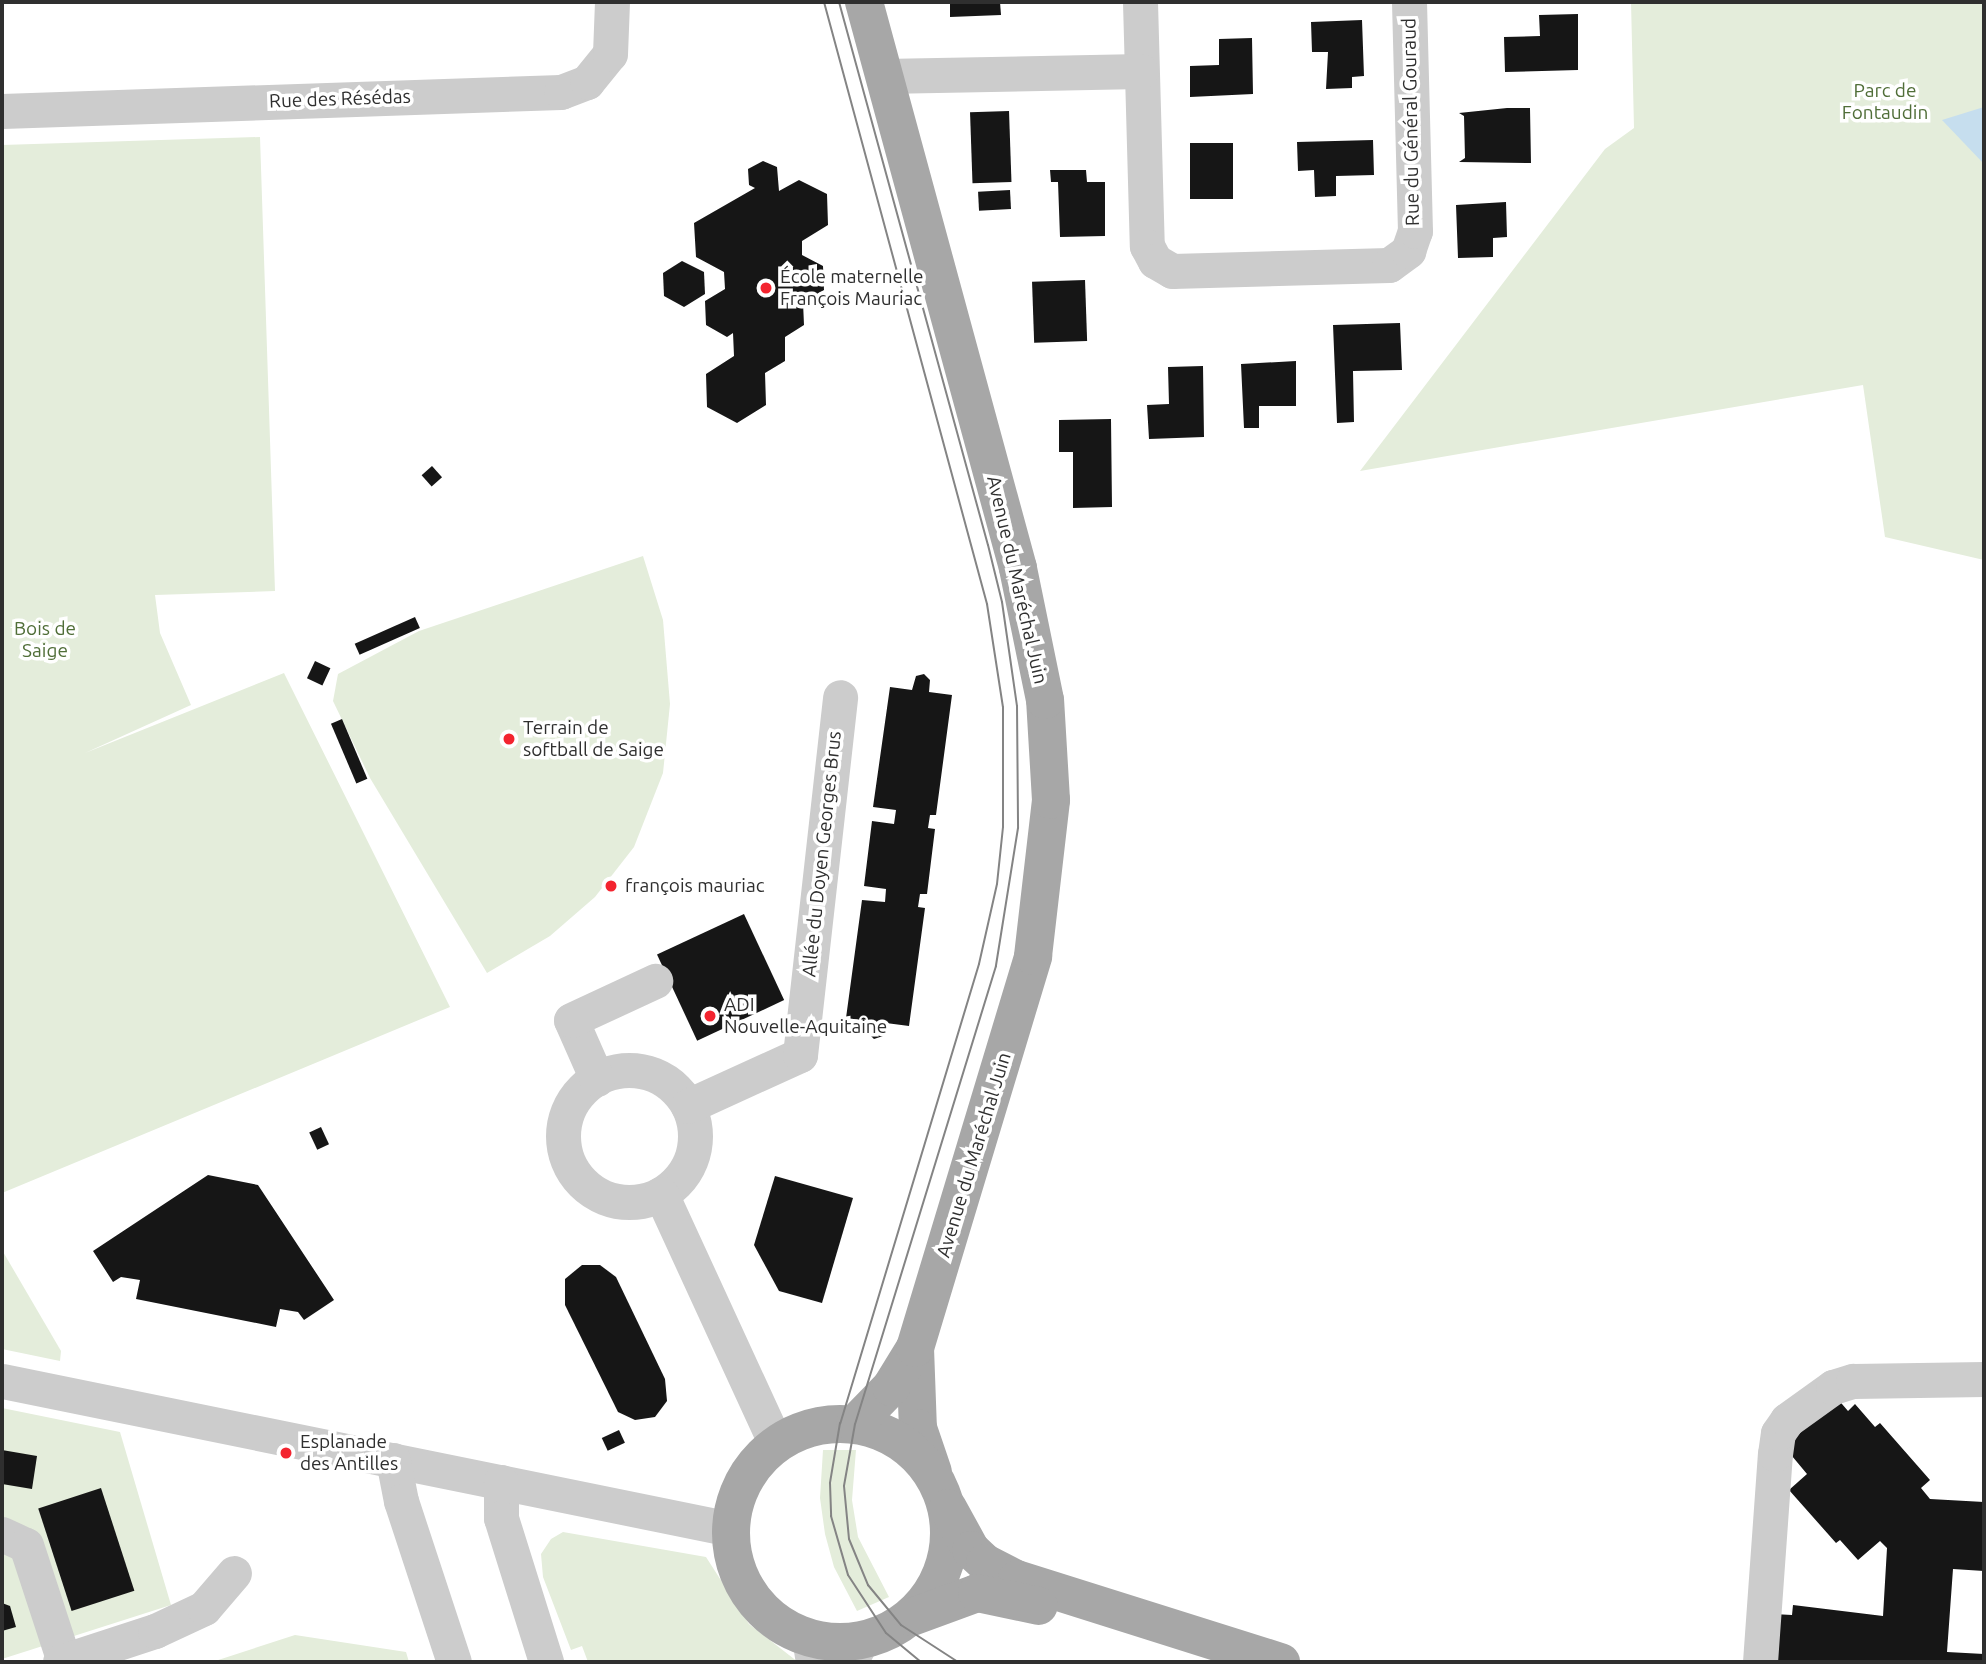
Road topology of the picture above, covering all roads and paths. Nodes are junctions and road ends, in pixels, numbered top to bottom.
1 (612, 2) edge
2 (1140, 2) edge
3 (1409, 2) edge
4 (864, 8) edge
5 (1140, 71) junction
6 (883, 76) junction
7 (2, 111) edge
8 (840, 697) dead end
9 (655, 981) dead end
10 (597, 1079) junction
11 (688, 1106) junction
12 (660, 1194) junction
13 (915, 1348) junction
14 (1984, 1379) edge
15 (2, 1381) edge
16 (855, 1424) junction
17 (776, 1444) junction
18 (393, 1460) junction
19 (501, 1482) junction
20 (940, 1490) junction
21 (731, 1529) junction
22 (2, 1534) edge
23 (234, 1573) dead end
24 (910, 1617) junction
25 (811, 1650) edge
26 (856, 1651) edge
27 (62, 1662) edge
28 (454, 1662) edge
29 (546, 1662) edge
30 (1215, 1662) edge
31 (1281, 1662) edge
32 (1760, 1662) edge

1 - 7 street, Rue des Résédas
2 - 5 street, Rue du Général Gouraud
3 - 5 street, Rue du Général Gouraud
4 - 6 main road, Avenue du Maréchal Juin
5 - 6 street
6 - 13 main road, Avenue du Maréchal Juin
8 - 11 street, Allée du Doyen Georges Brus
9 - 10 street
10 - 11 street
10 - 12 street
11 - 12 street
12 - 17 street
13 - 16 main road, Avenue du Maréchal Juin
13 - 20 main road, Avenue du Maréchal Juin
14 - 32 street
15 - 18 street
16 - 17 main road
16 - 20 main road
17 - 21 main road
18 - 19 street
18 - 28 street
19 - 21 street
19 - 29 street
20 - 24 main road
20 - 31 main road
21 - 25 main road
22 - 27 street
23 - 27 street
24 - 26 main road
24 - 30 main road
25 - 26 main road

